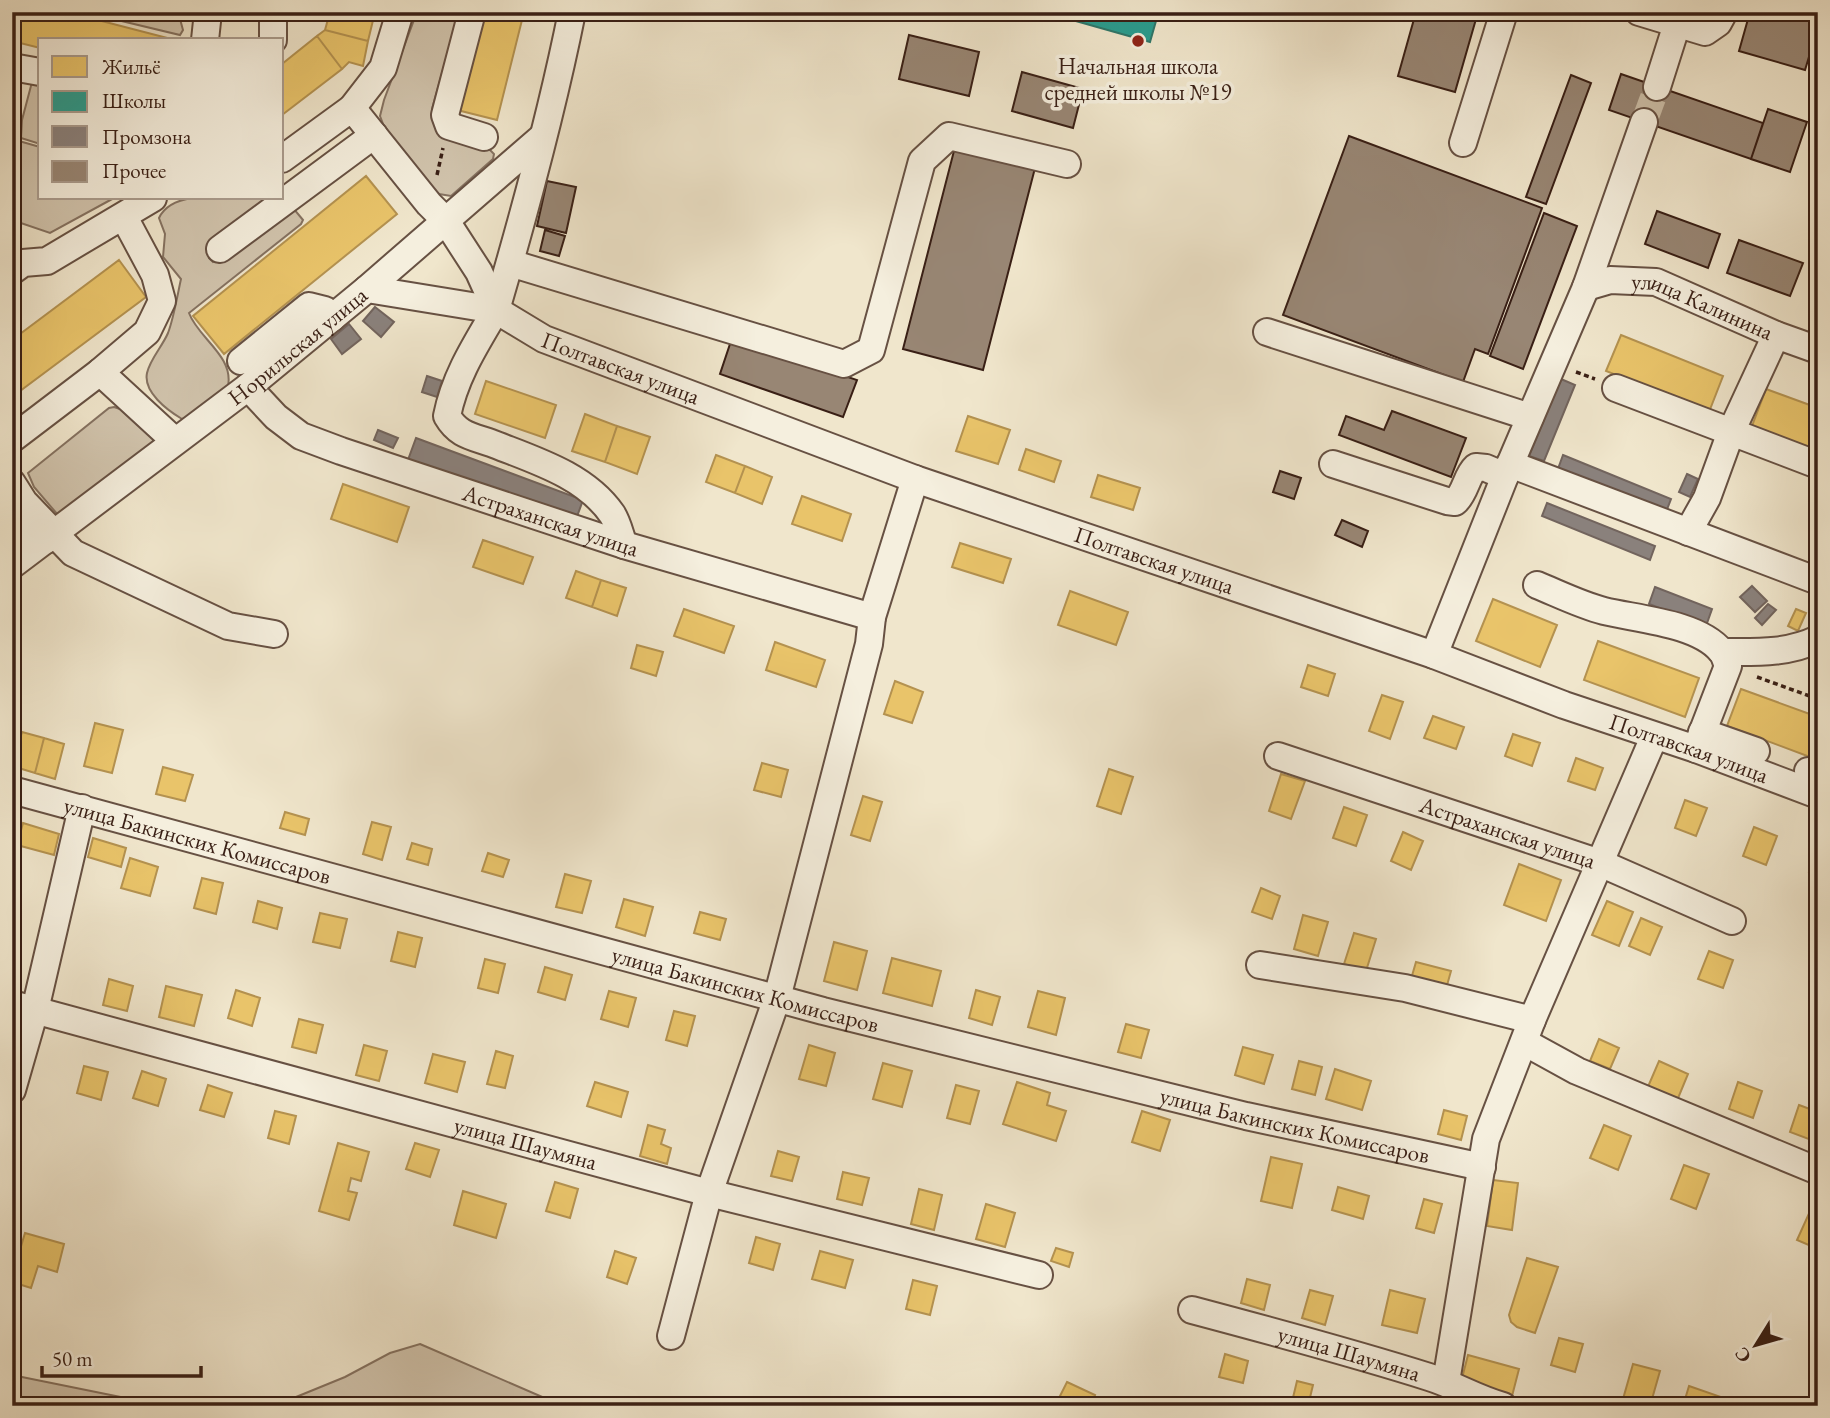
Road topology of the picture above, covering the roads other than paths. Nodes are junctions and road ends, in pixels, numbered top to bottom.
1 (273, 12) edge
2 (400, 12) edge
3 (472, 12) edge
4 (572, 12) edge
5 (1504, 12) edge
6 (1639, 12) edge
7 (1724, 12) edge
8 (209, 13) edge
9 (1677, 24) junction
10 (205, 38) edge
11 (273, 38) edge
12 (12, 67) edge
13 (38, 72) edge
14 (1657, 87) tunnel mouth
15 (352, 108) junction
16 (1644, 122) tunnel mouth
17 (374, 135) junction
18 (484, 137) dead end
19 (541, 138) junction
20 (1463, 143) dead end
21 (284, 158) edge
22 (1067, 164) dead end
23 (150, 200) edge
24 (437, 213) junction
25 (124, 217) junction
26 (220, 249) dead end
27 (510, 262) junction
28 (16, 264) edge
29 (1586, 287) junction
30 (366, 289) junction
31 (496, 310) junction
32 (332, 318) junction
33 (1267, 332) dead end
34 (1776, 335) junction
35 (1818, 350) edge
36 (241, 360) dead end
37 (100, 373) junction
38 (247, 387) junction
39 (1616, 388) road end
40 (1530, 416) junction
41 (1731, 432) junction
42 (12, 439) edge
43 (175, 441) junction
44 (1333, 464) dead end
45 (1818, 465) edge
46 (1507, 470) junction
47 (915, 479) junction
48 (12, 483) edge
49 (12, 524) edge
50 (1688, 532) junction
51 (50, 536) junction
52 (624, 545) junction
53 (12, 565) edge
54 (1818, 581) edge
55 (1537, 585) dead end
56 (872, 617) junction
57 (274, 634) dead end
58 (1818, 639) edge
59 (1434, 655) junction
60 (1725, 659) junction
61 (1654, 737) junction
62 (1699, 741) junction
63 (1756, 751) dead end
64 (1278, 756) dead end
65 (1815, 780) edge
66 (12, 790) edge
67 (82, 808) junction
68 (1600, 863) junction
69 (1732, 921) dead end
70 (1260, 965) dead end
71 (777, 998) junction
72 (23, 1007) edge
73 (1528, 1031) junction
74 (12, 1090) edge
75 (1482, 1167) junction
76 (1818, 1171) edge
77 (709, 1193) junction
78 (1039, 1275) dead end
79 (1192, 1310) dead end
80 (671, 1336) dead end
81 (1446, 1382) junction
82 (1497, 1405) edge

1 - 11 street
2 - 15 street
3 - 18 street
4 - 19 street
5 - 20 street
6 - 9 street
7 - 9 street
8 - 10 street
9 - 14 street
12 - 13 street
15 - 17 street
15 - 21 street
16 - 29 street
17 - 24 street
17 - 26 street
19 - 24 street
19 - 27 street
22 - 27 street
23 - 25 street
24 - 30 street
24 - 31 street
25 - 28 street
25 - 37 street
27 - 31 street
29 - 34 street, улица Калинина
29 - 40 street
30 - 31 street, Норильская улица
30 - 32 street, Норильская улица
31 - 47 street, Полтавская улица
31 - 52 street
32 - 36 street
32 - 38 street, Норильская улица
33 - 40 street
34 - 35 street, улица Калинина
34 - 41 street
37 - 42 street
37 - 43 street
38 - 43 street, Норильская улица
38 - 52 street, Астраханская улица
39 - 41 street
40 - 46 street
41 - 45 street
41 - 50 street
43 - 51 street, Норильская улица
44 - 46 street
46 - 50 street
46 - 59 street
47 - 56 street
47 - 59 street, Полтавская улица
48 - 51 street
49 - 51 street
50 - 54 street
51 - 53 street, Норильская улица
51 - 57 street
52 - 56 street, Астраханская улица
55 - 60 street
56 - 71 street
58 - 60 street
59 - 61 street, Полтавская улица
60 - 62 street
61 - 62 street, Полтавская улица
61 - 68 street
62 - 63 street
62 - 65 street, Полтавская улица
64 - 68 street, Астраханская улица
66 - 67 street, улица Бакинских Комиссаров
67 - 71 street, улица Бакинских Комиссаров
67 - 72 street
68 - 69 street, Астраханская улица
68 - 73 street
70 - 73 street
71 - 75 street, улица Бакинских Комиссаров
71 - 77 street
72 - 74 street
72 - 77 street, улица Шаумяна
73 - 75 street
73 - 76 street
75 - 81 street
77 - 78 street, улица Шаумяна
77 - 80 street
79 - 81 street, улица Шаумяна
81 - 82 street, улица Шаумяна

